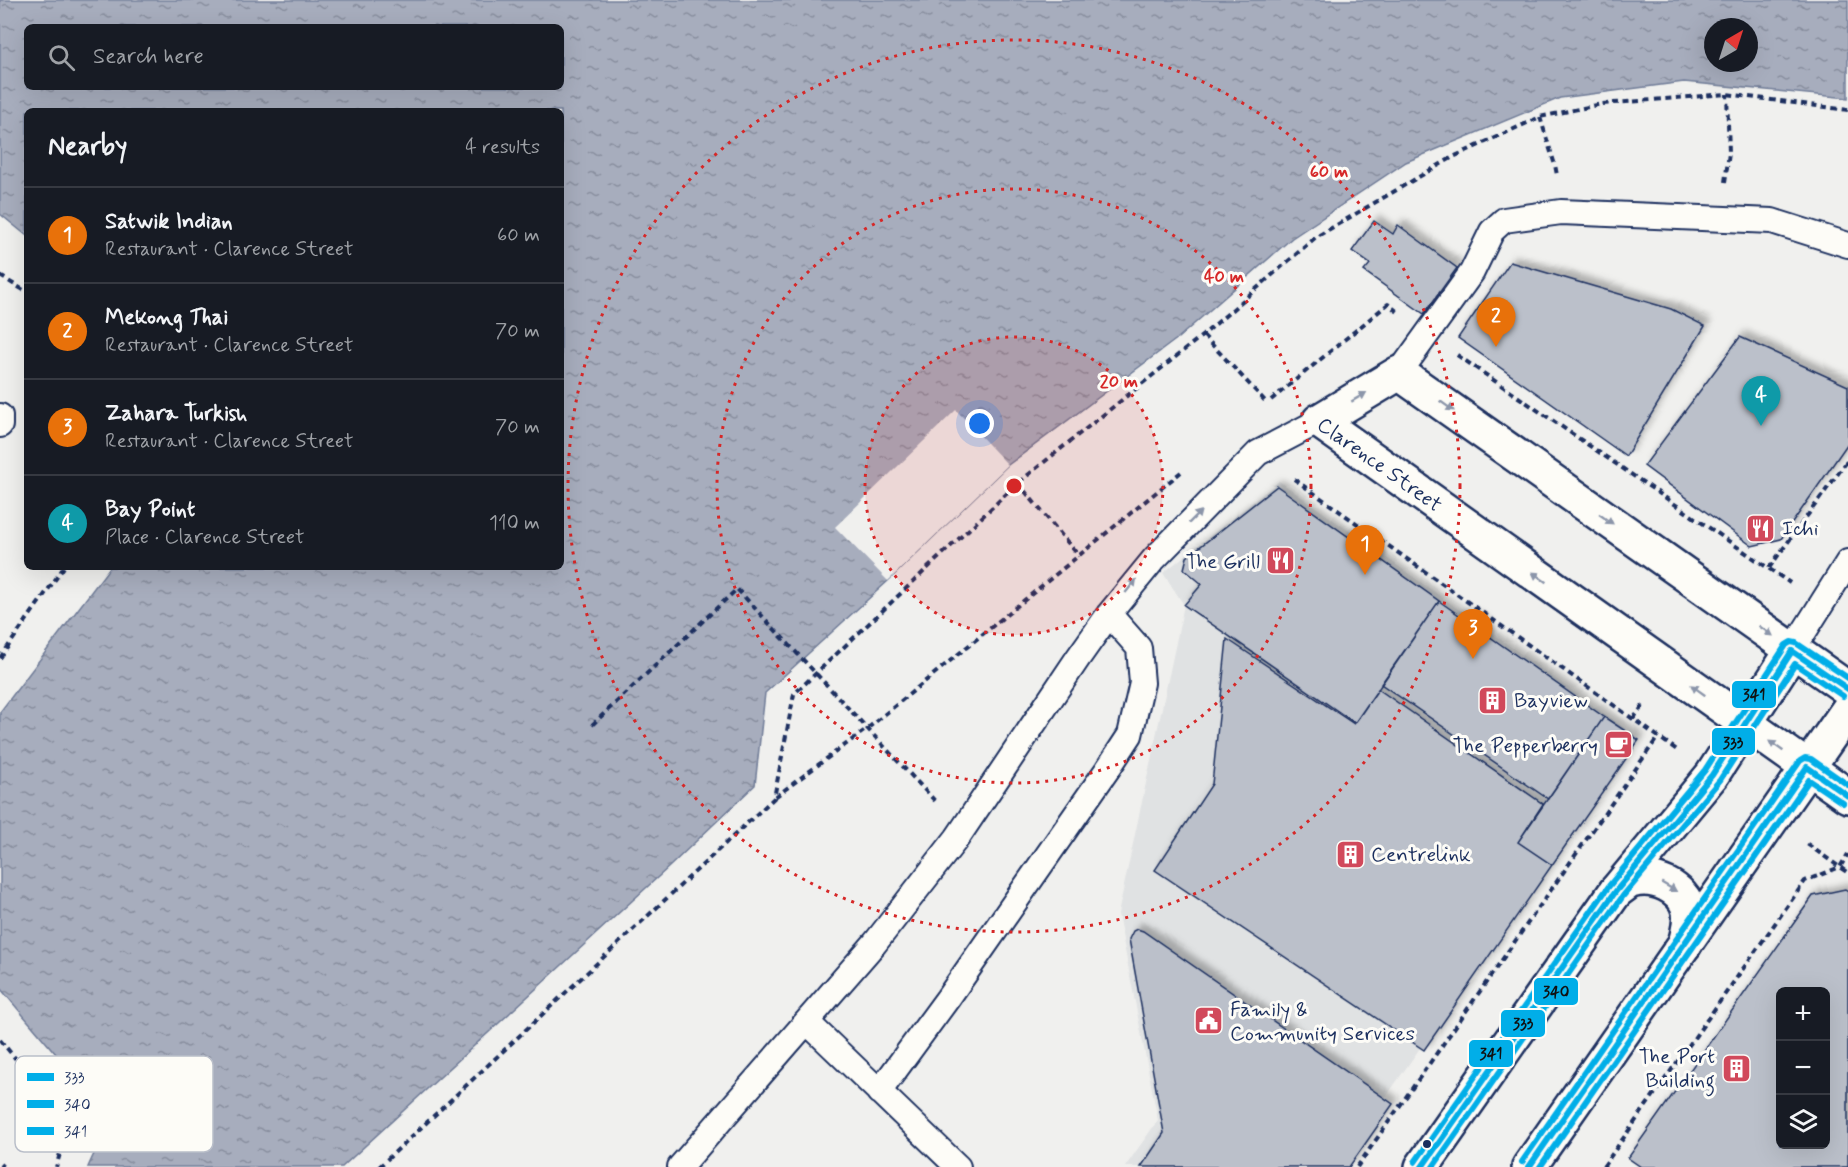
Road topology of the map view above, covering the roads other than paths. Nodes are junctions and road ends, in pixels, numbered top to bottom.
1 (1848, 245) edge
2 (1399, 373) junction
3 (0, 416) edge
4 (1319, 421) junction
5 (0, 426) edge
6 (1848, 562) edge
7 (1109, 614) junction
8 (1792, 651) junction
9 (1848, 689) edge
10 (1848, 710) edge
11 (1746, 724) junction
12 (1807, 767) junction
13 (1848, 796) edge
14 (1616, 891) junction
15 (1685, 944) junction
16 (807, 1022) junction
17 (879, 1092) junction
18 (680, 1167) edge
19 (958, 1167) edge
20 (1422, 1167) edge
21 (1529, 1167) edge

1 - 2 lane
4 -> 2 street, Clarence Street
2 -> 8 street
3 - 5 lane
7 -> 4 lane
11 -> 4 street, Clarence Street
6 - 8 lane
7 - 16 lane
7 - 17 lane
8 - 9 street
8 - 11 street
10 - 12 street
12 -> 11 street, Clarence Street
11 - 14 street
12 - 13 street, Clarence Street
12 - 15 street
14 -> 15 street
14 - 20 street
15 - 21 street
16 - 17 lane
16 - 18 lane
17 - 19 lane

